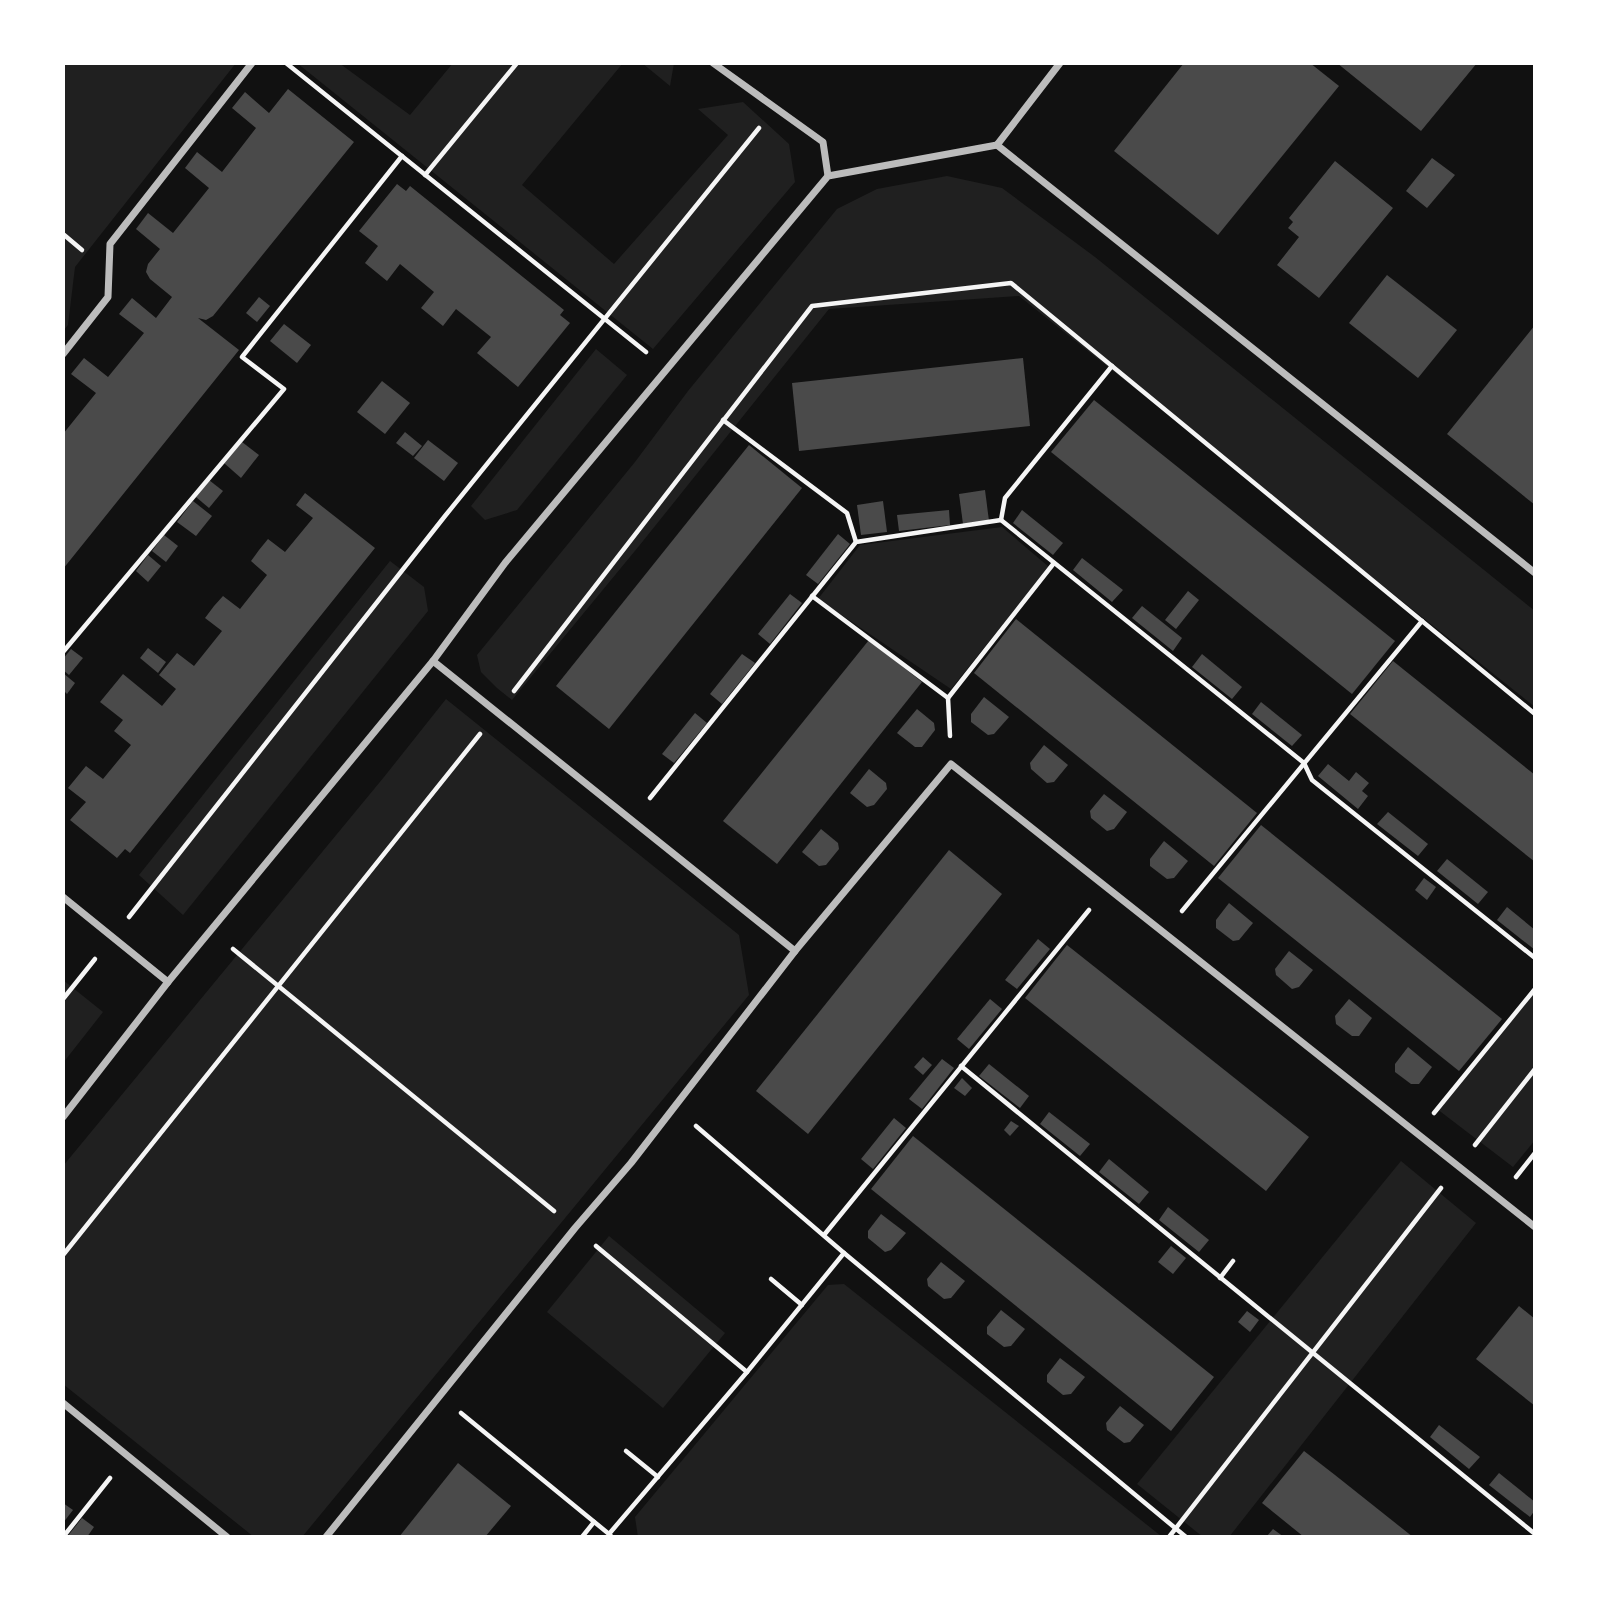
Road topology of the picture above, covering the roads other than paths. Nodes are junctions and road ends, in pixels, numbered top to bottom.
1 (252, 63) edge
2 (713, 63) edge
3 (1060, 63) edge
4 (998, 145) junction
5 (828, 176) junction
6 (63, 354) edge
7 (1535, 573) edge
8 (433, 661) junction
9 (63, 897) edge
10 (795, 951) junction
11 (168, 982) junction
12 (63, 1116) edge
13 (1535, 1227) edge
14 (63, 1403) edge
15 (227, 1537) edge
16 (326, 1537) edge

1 - 6 street
2 - 5 street
3 - 4 street
4 - 5 street
4 - 7 street
5 - 8 street
8 - 10 street
8 - 11 street
9 - 11 street
10 - 13 street
10 - 16 street
11 - 12 street
14 - 15 street

